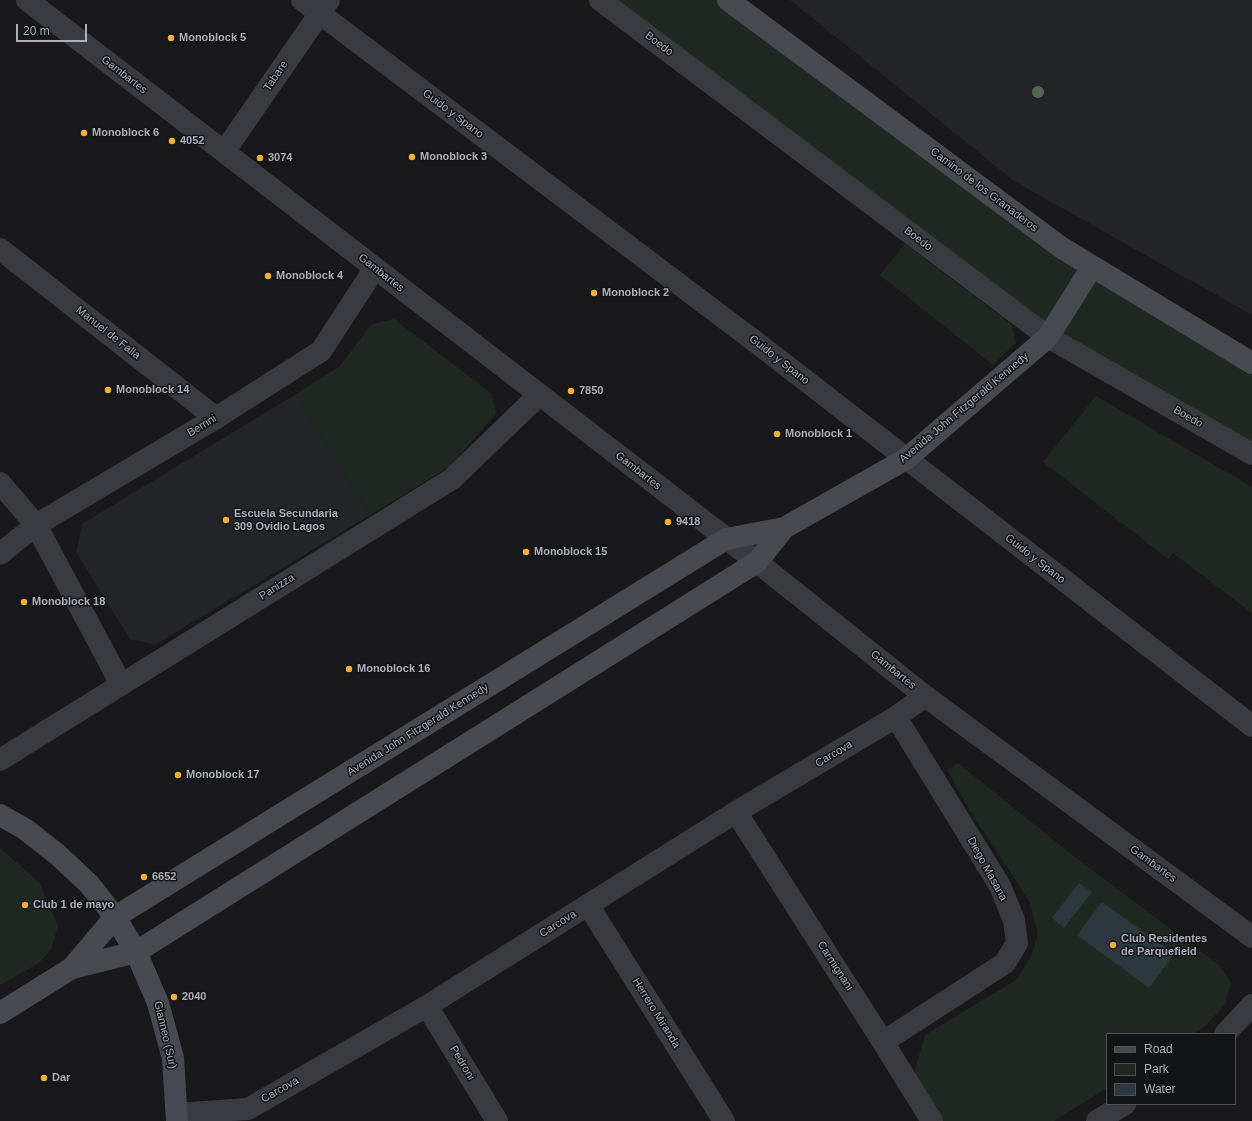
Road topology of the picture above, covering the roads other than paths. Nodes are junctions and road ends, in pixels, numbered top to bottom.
1 (26, 0) edge
2 (302, 0) edge
3 (600, 0) edge
4 (728, 0) edge
5 (324, 7) edge
6 (224, 152) junction
7 (0, 249) edge
8 (1092, 267) junction
9 (375, 268) junction
10 (1048, 337) junction
11 (1252, 363) edge
12 (539, 395) junction
13 (216, 418) junction
14 (1252, 454) edge
15 (906, 460) junction
16 (0, 483) edge
17 (36, 526) junction
18 (784, 528) junction
19 (726, 539) junction
20 (0, 554) edge
21 (757, 562) junction
22 (121, 684) junction
23 (925, 696) junction
24 (896, 717) junction
25 (1252, 726) edge
26 (0, 760) edge
27 (736, 812) junction
28 (0, 815) edge
29 (588, 905) junction
30 (120, 925) junction
31 (1252, 937) edge
32 (136, 952) junction
33 (72, 968) junction
34 (1252, 1005) edge
35 (427, 1006) junction
36 (0, 1013) edge
37 (1226, 1033) edge
38 (883, 1042) junction
39 (1122, 1105) edge
40 (177, 1117) edge
41 (497, 1121) edge
42 (724, 1121) edge
43 (932, 1121) edge
44 (1097, 1121) edge

1 - 6 street, Gambartes
2 - 5 street, Guido y Spano
3 - 10 street, Boedo
4 - 8 street, Camino de los Granaderos
5 - 6 street, Tabare
5 - 15 street, Guido y Spano
6 - 9 street, Gambartes
7 - 13 street, Manuel de Falla
8 - 10 street, Avenida John Fitzgerald Kennedy
8 - 11 street, Camino de los Granaderos
9 - 12 street, Gambartes
9 - 13 street, Berrini
10 - 14 street, Boedo
10 - 15 street, Avenida John Fitzgerald Kennedy
12 - 19 street, Gambartes
12 - 22 street, Panizza
13 - 17 street, Berrini
15 - 18 street, Avenida John Fitzgerald Kennedy
15 - 25 street, Guido y Spano
16 - 17 street
17 - 20 street, Berrini
17 - 22 street
18 - 19 street, Avenida John Fitzgerald Kennedy
18 - 21 street, Avenida John Fitzgerald Kennedy
19 - 21 street, Gambartes
19 - 30 street, Avenida John Fitzgerald Kennedy
21 - 23 street, Gambartes
21 - 32 street, Avenida John Fitzgerald Kennedy
22 - 26 street, Panizza
23 - 24 street, Carcova
23 - 31 street, Gambartes
24 - 27 street, Carcova
24 - 38 street, Diego Masana
27 - 29 street, Carcova
27 - 38 street, Carmignani
28 - 30 street, Gianneo (Sur)
29 - 35 street, Carcova
29 - 42 street, Herrero Miranda
30 - 32 street, Gianneo (Sur)
30 - 33 street, Avenida John Fitzgerald Kennedy
32 - 33 street, Avenida John Fitzgerald Kennedy
32 - 40 street, Gianneo (Sur)
33 - 36 street, Avenida John Fitzgerald Kennedy
34 - 37 street
35 - 40 street, Carcova
35 - 41 street, Pedroni
38 - 43 street, Carmignani
39 - 44 street

